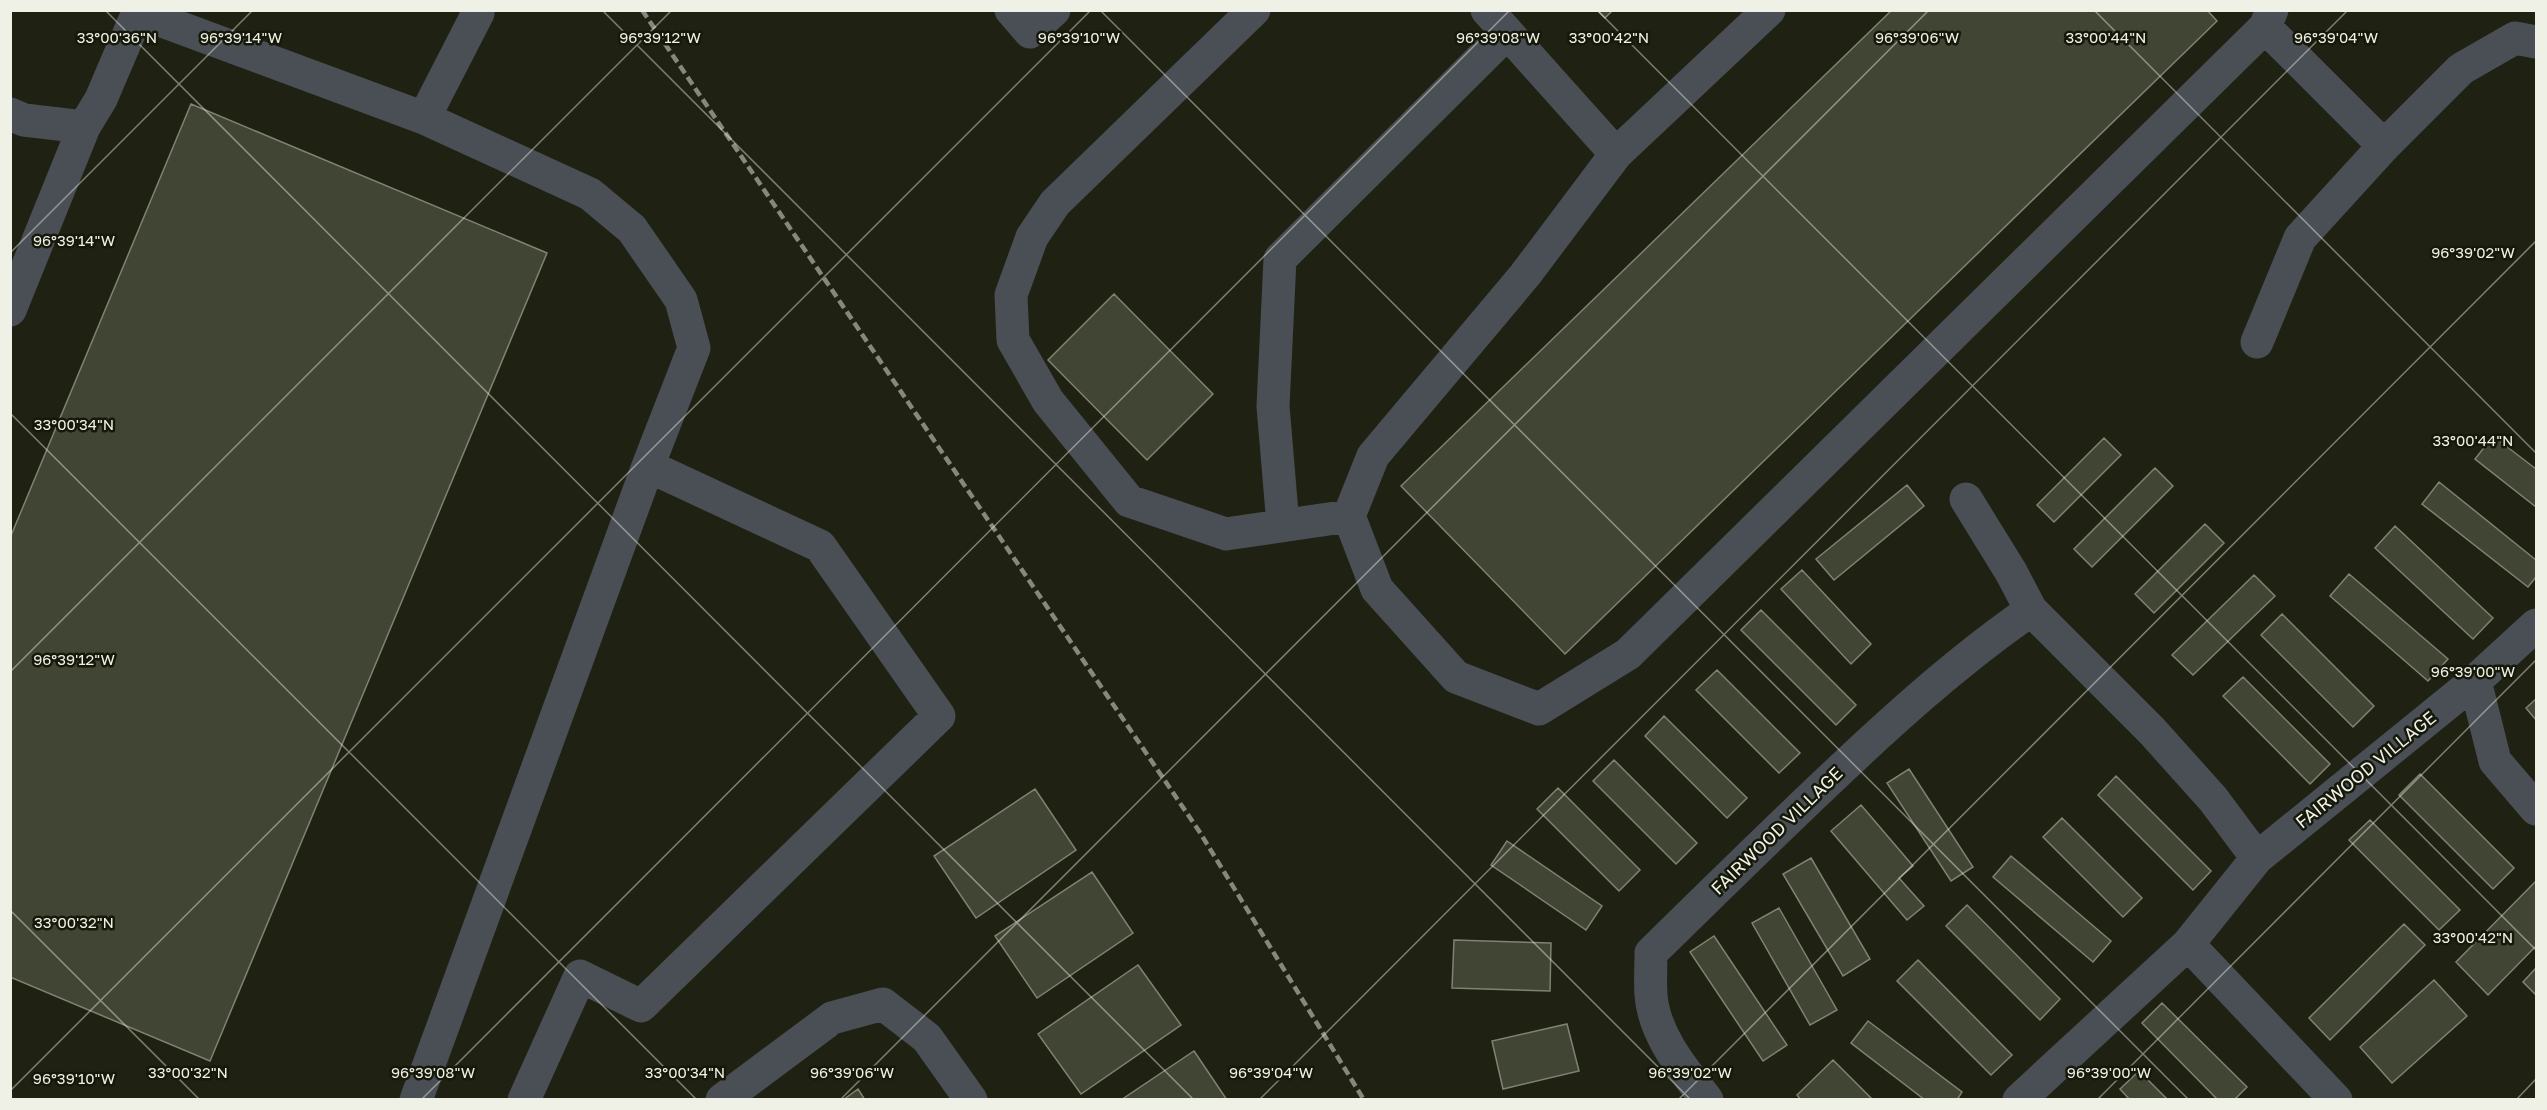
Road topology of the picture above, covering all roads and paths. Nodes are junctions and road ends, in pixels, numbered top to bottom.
1 (476, 10) edge
2 (1011, 10) edge
3 (1054, 10) edge
4 (1254, 10) edge
5 (1769, 10) edge
6 (138, 11) edge
7 (2268, 19) edge
8 (1497, 22) edge
9 (2536, 42) edge
10 (10, 114) edge
11 (424, 118) junction
12 (84, 127) junction
13 (2384, 146) junction
14 (1616, 154) junction
15 (12, 301) edge
16 (2257, 342) dead end
17 (648, 466) junction
18 (1966, 499) dead end
19 (1349, 516) junction
20 (1283, 525) junction
21 (2031, 610) junction
22 (2536, 625) edge
23 (2475, 681) junction
24 (2536, 809) edge
25 (2257, 858) junction
26 (2188, 944) junction
27 (416, 1100) edge
28 (524, 1100) edge
29 (722, 1100) edge
30 (971, 1100) edge
31 (1707, 1100) edge
32 (2019, 1100) edge
33 (2336, 1100) edge

1 - 11 street
2 - 3 street
4 - 20 street
5 - 14 street
6 - 11 street
6 - 12 street
7 - 13 street
7 - 19 street
8 - 14 street
8 - 20 street
9 - 13 street
10 - 12 street
11 - 17 street
12 - 15 street
13 - 16 street
14 - 19 street
17 - 27 street
17 - 28 street
18 - 21 street
19 - 20 street
21 - 25 street
21 - 31 street, FAIRWOOD VILLAGE
22 - 23 street, FAIRWOOD VILLAGE
23 - 24 street
23 - 25 street, FAIRWOOD VILLAGE
25 - 26 street, FAIRWOOD VILLAGE
26 - 32 street, FAIRWOOD VILLAGE
26 - 33 street
29 - 30 street

